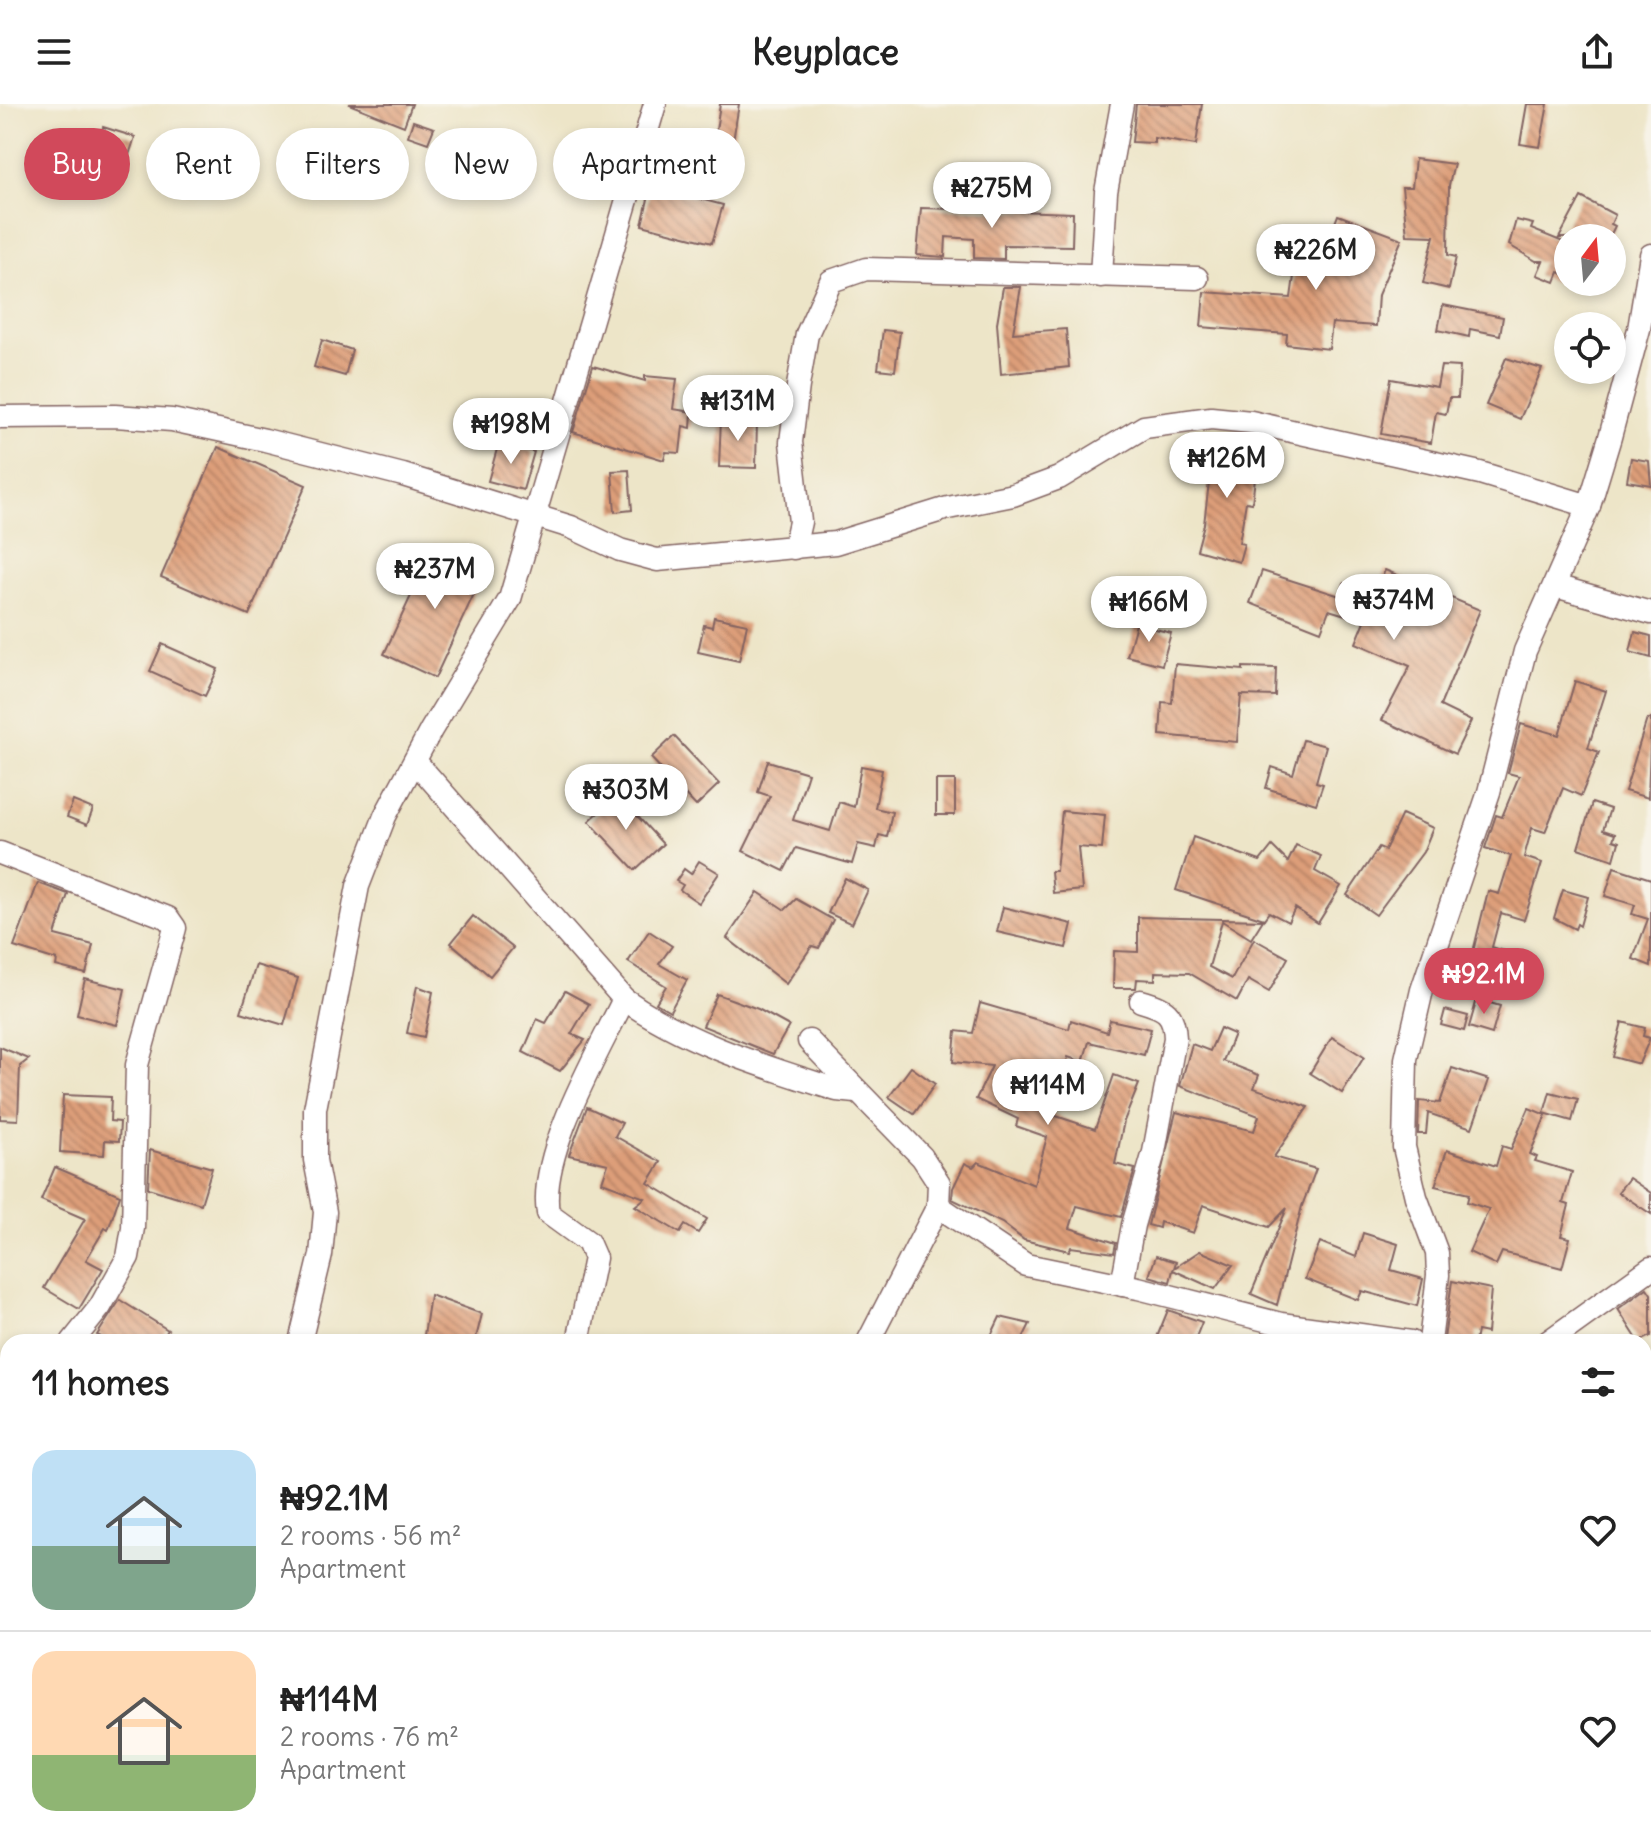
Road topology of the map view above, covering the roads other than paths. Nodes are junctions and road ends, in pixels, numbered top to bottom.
1 (1122, 104) edge
2 (648, 106) edge
3 (1651, 255) edge
4 (1101, 276) junction
5 (1197, 278) dead end
6 (0, 417) edge
7 (1589, 506) junction
8 (534, 516) junction
9 (794, 548) junction
10 (1555, 586) junction
11 (1651, 613) edge
12 (415, 761) junction
13 (0, 853) edge
14 (624, 999) junction
15 (1141, 1001) dead end
16 (809, 1041) dead end
17 (856, 1092) junction
18 (938, 1206) junction
19 (1651, 1268) edge
20 (1122, 1285) junction
21 (78, 1334) edge
22 (302, 1334) edge
23 (580, 1334) edge
24 (872, 1334) edge
25 (1353, 1334) edge
26 (1431, 1334) edge
27 (1559, 1334) edge

1 - 4 street
2 - 8 street
3 - 7 street
4 - 5 street
4 - 9 street
6 - 8 street
7 - 9 street
7 - 10 street
8 - 9 street
8 - 12 street
10 - 11 street
10 - 26 street
12 - 14 street
12 - 22 street
13 - 21 street
14 - 17 street
14 - 23 street
15 - 20 street
16 - 17 street
17 - 18 street
18 - 20 street
18 - 24 street
19 - 27 street
20 - 25 street

